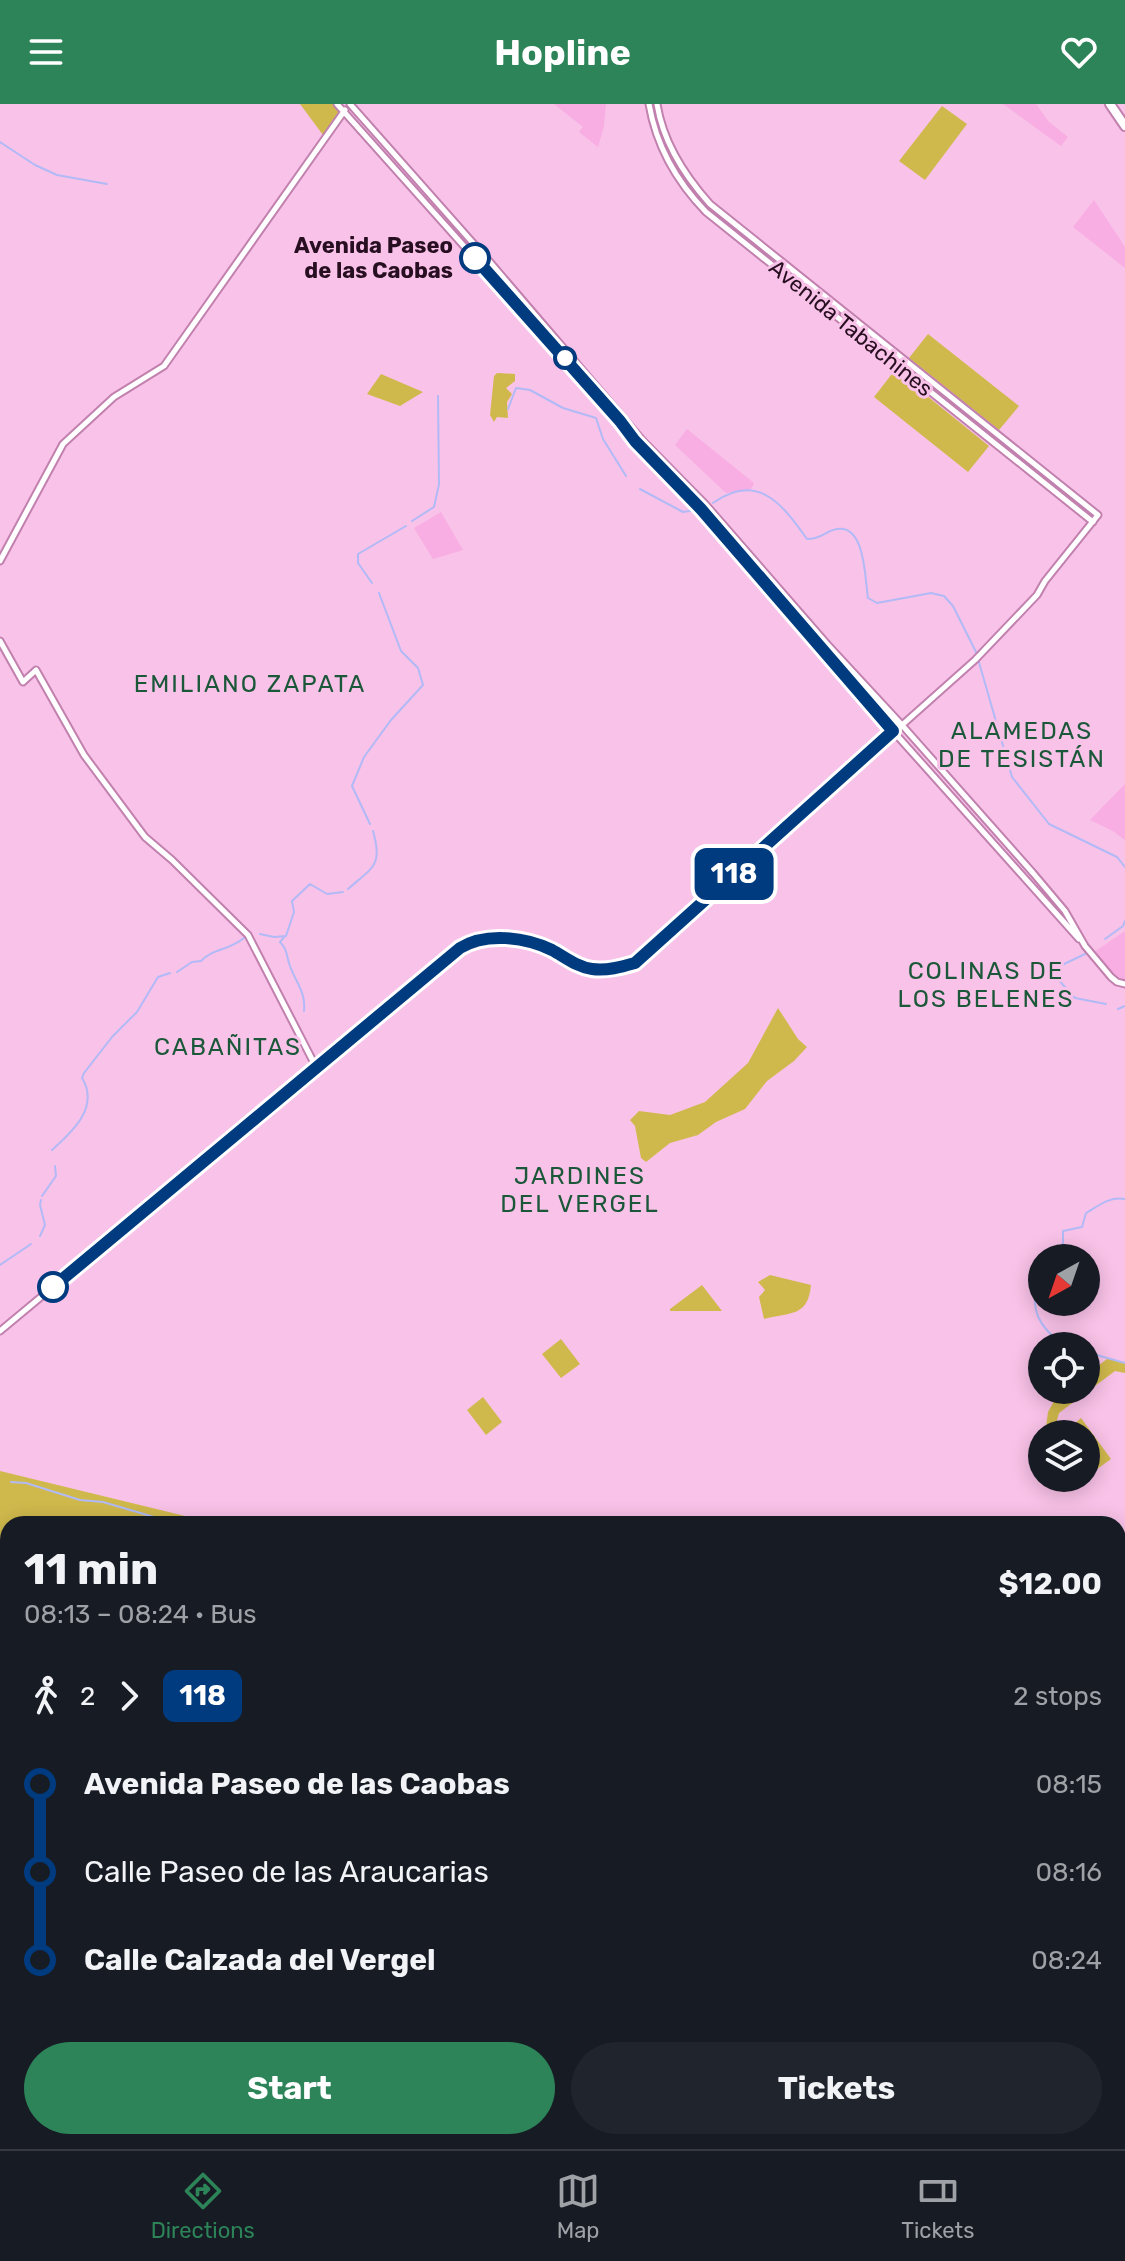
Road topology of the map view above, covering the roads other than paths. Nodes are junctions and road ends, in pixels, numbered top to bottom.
1 (337, 104) edge
2 (349, 104) edge
3 (649, 104) edge
4 (657, 104) edge
5 (1110, 104) edge
6 (344, 112) junction
7 (1125, 126) edge
8 (410, 172) junction
9 (404, 178) junction
10 (704, 507) junction
11 (1093, 522) junction
12 (0, 561) edge
13 (0, 641) edge
14 (901, 724) junction
15 (893, 731) junction
16 (1085, 946) junction
17 (1125, 984) edge
18 (316, 1067) junction
19 (0, 1331) edge

1 - 6 street
2 - 6 street
2 - 8 street
3 - 11 street, Avenida Tabachines
4 - 11 street, Avenida Tabachines
5 - 7 highway
6 - 9 street
6 - 12 street
8 - 9 street
8 - 10 street
9 - 10 street
10 - 14 street
10 - 15 street
11 - 14 street
13 - 18 street
14 - 15 street
14 - 16 street
15 - 16 street
15 - 18 street
16 - 17 street
18 - 19 street

